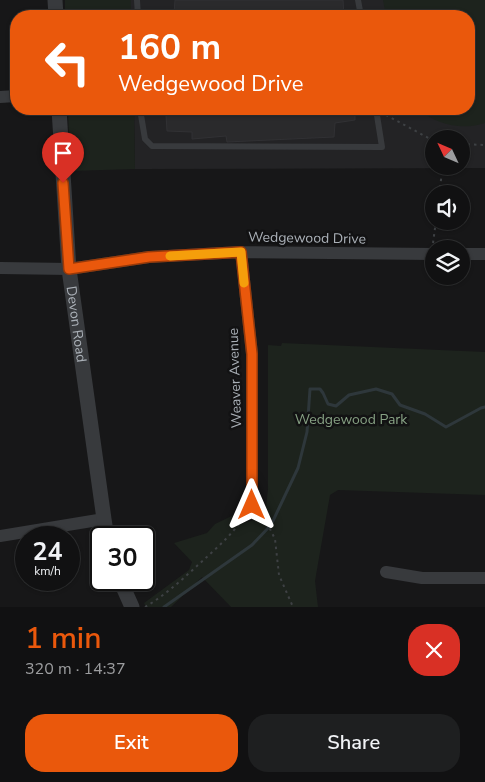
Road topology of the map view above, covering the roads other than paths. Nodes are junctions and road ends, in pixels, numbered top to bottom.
1 (58, 115) edge
2 (141, 115) edge
3 (377, 115) edge
4 (425, 248) edge
5 (241, 252) junction
6 (470, 254) edge
7 (485, 254) edge
8 (0, 268) edge
9 (69, 269) junction
10 (257, 508) road end
11 (104, 519) junction
12 (105, 526) edge
13 (0, 536) edge
14 (386, 572) dead end
15 (485, 578) edge
16 (125, 591) edge
17 (132, 607) edge

1 - 9 street, Devon Road
2 - 3 lane
4 - 5 street, Wedgewood Drive
5 - 9 street, Wedgewood Drive
5 - 10 street, Weaver Avenue
6 - 7 street
8 - 9 street, Wedgewood Drive
9 - 11 street, Devon Road
11 - 12 street, Devon Road
11 - 13 street
14 - 15 street
16 - 17 street

